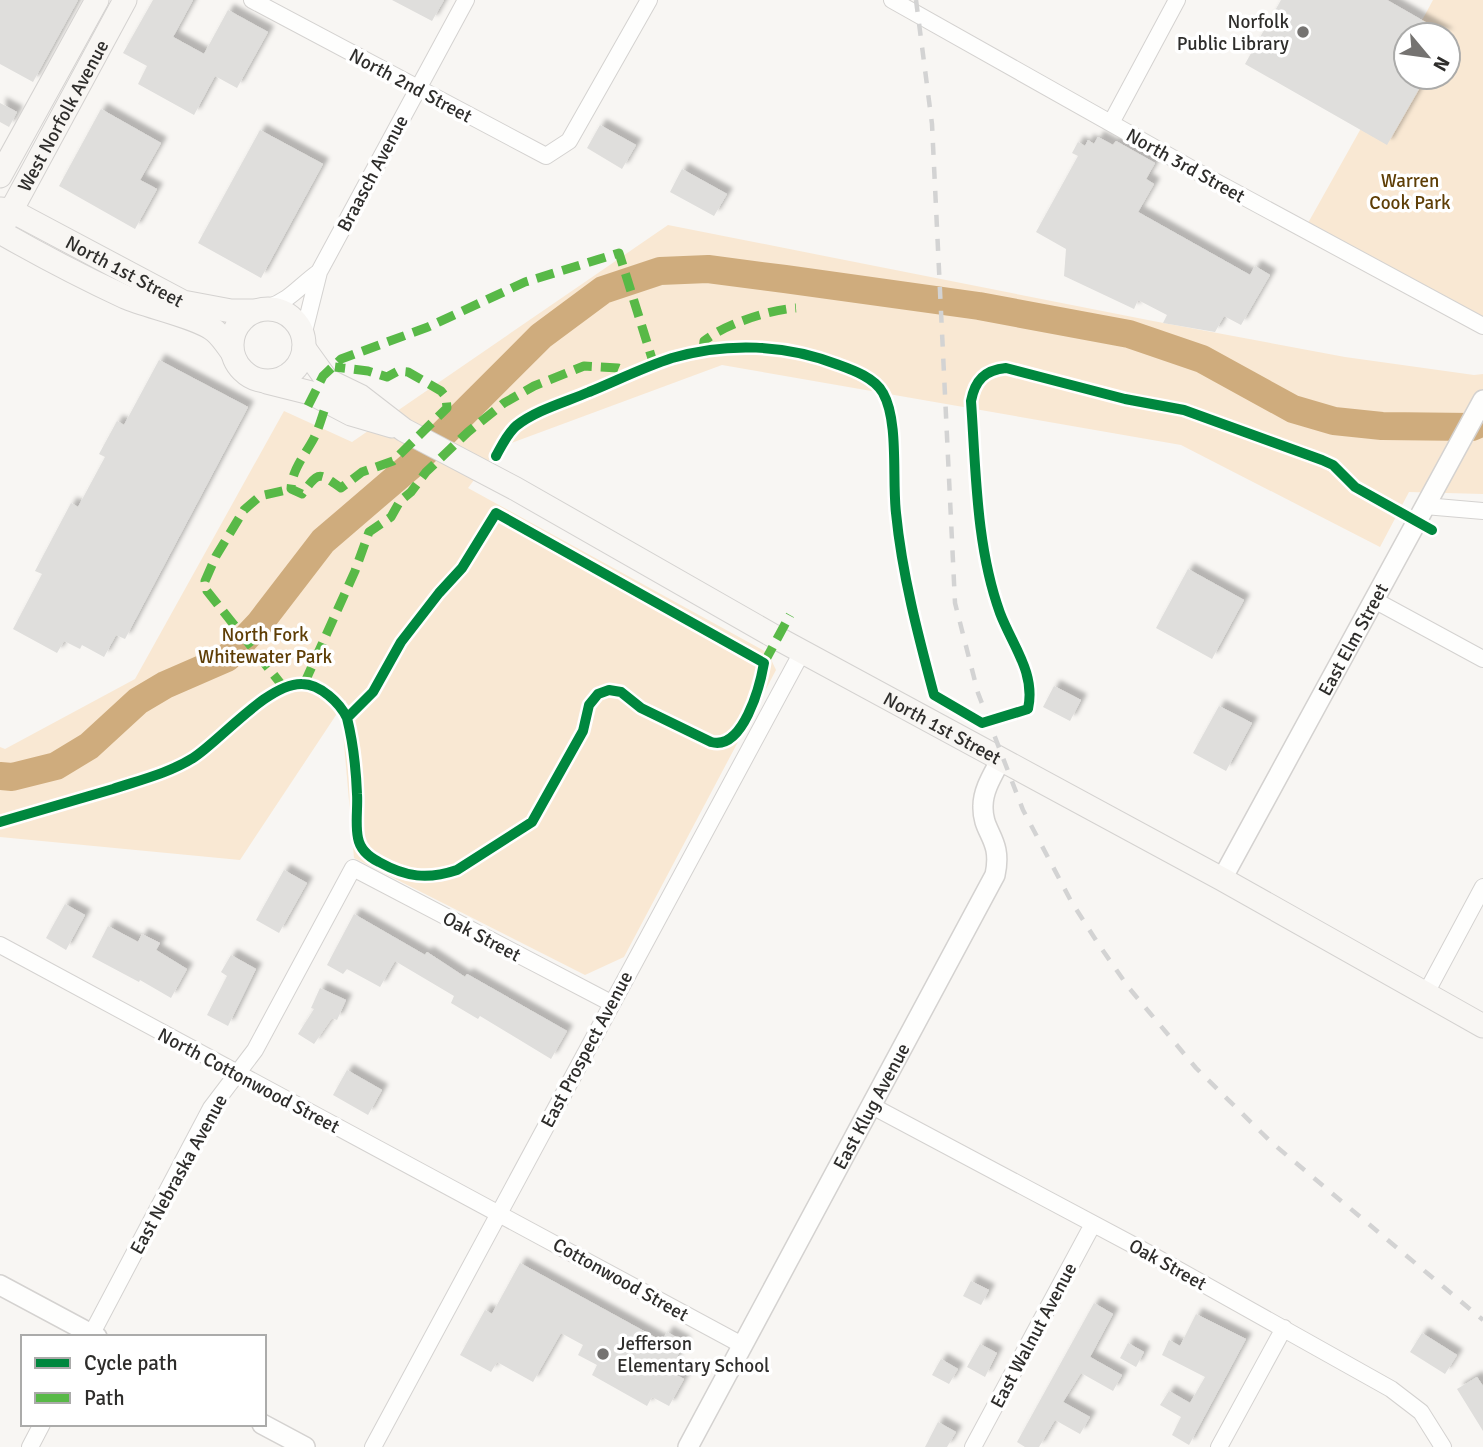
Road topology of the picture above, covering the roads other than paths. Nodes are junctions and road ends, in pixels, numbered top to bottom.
1 (97, 0) edge
2 (125, 0) edge
3 (252, 0) edge
4 (466, 0) edge
5 (649, 0) edge
6 (892, 0) edge
7 (1177, 0) edge
8 (418, 88) junction
9 (1111, 123) junction
10 (0, 176) edge
11 (5, 210) edge
12 (0, 232) edge
13 (318, 272) junction
14 (261, 310) junction
15 (1483, 326) edge
16 (304, 342) junction
17 (233, 352) junction
18 (264, 381) junction
19 (1483, 400) edge
20 (404, 430) junction
21 (1425, 506) junction
22 (1483, 511) edge
23 (1376, 601) junction
24 (802, 652) junction
25 (1483, 659) edge
26 (1001, 759) junction
27 (354, 868) joint
28 (1222, 879) junction
29 (1483, 887) edge
30 (0, 945) edge
31 (1425, 995) junction
32 (611, 1003) junction
33 (1483, 1026) edge
34 (237, 1074) junction
35 (872, 1106) junction
36 (500, 1212) junction
37 (1093, 1224) junction
38 (0, 1285) edge
39 (1284, 1328) junction
40 (91, 1335) edge
41 (94, 1335) edge
42 (742, 1345) junction
43 (41, 1426) edge
44 (266, 1426) edge
45 (30, 1447) edge
46 (305, 1447) edge
47 (373, 1447) edge
48 (688, 1447) edge
49 (973, 1447) edge
50 (1219, 1447) edge
51 (1443, 1447) edge

1 - 10 main road, West Norfolk Avenue
2 - 11 main road, West Norfolk Avenue
3 - 8 street, North 2nd Street
4 - 8 street, Braasch Avenue
5 - 8 street, North 2nd Street
6 - 9 street, North 3rd Street
7 - 9 street
8 - 13 street, Braasch Avenue
9 - 15 street, North 3rd Street
11 - 12 main road, West Norfolk Avenue
11 - 14 main road, North 1st Street
12 - 17 main road, North 1st Street
13 - 14 street, Braasch Avenue
13 - 16 street, Braasch Avenue
14 - 16 main road
14 - 17 main road
16 - 18 main road
16 - 20 main road, North 1st Street
17 - 18 main road
18 - 20 main road, North 1st Street
19 - 21 street, East Elm Street
20 - 24 main road, North 1st Street
21 - 22 street
21 - 23 street, East Elm Street
23 - 25 street
23 - 28 street, East Elm Street
24 - 26 main road, North 1st Street
24 - 32 street, East Prospect Avenue
26 - 28 main road, North 1st Street
26 - 35 street, East Klug Avenue
27 - 32 street, Oak Street
27 - 34 street, East Nebraska Avenue
28 - 31 main road, North 1st Street
29 - 31 street
30 - 34 street, North Cottonwood Street
31 - 33 main road, North 1st Street
32 - 36 street, East Prospect Avenue
34 - 36 street, North Cottonwood Street
34 - 41 street, East Nebraska Avenue
35 - 37 street, Oak Street
35 - 42 street, East Klug Avenue
36 - 42 street, Cottonwood Street
36 - 47 street, East Prospect Avenue
37 - 39 street, Oak Street
37 - 49 street, East Walnut Avenue
38 - 40 street
39 - 50 street
39 - 51 street, Oak Street
42 - 48 street, East Klug Avenue
43 - 45 street
44 - 46 street

